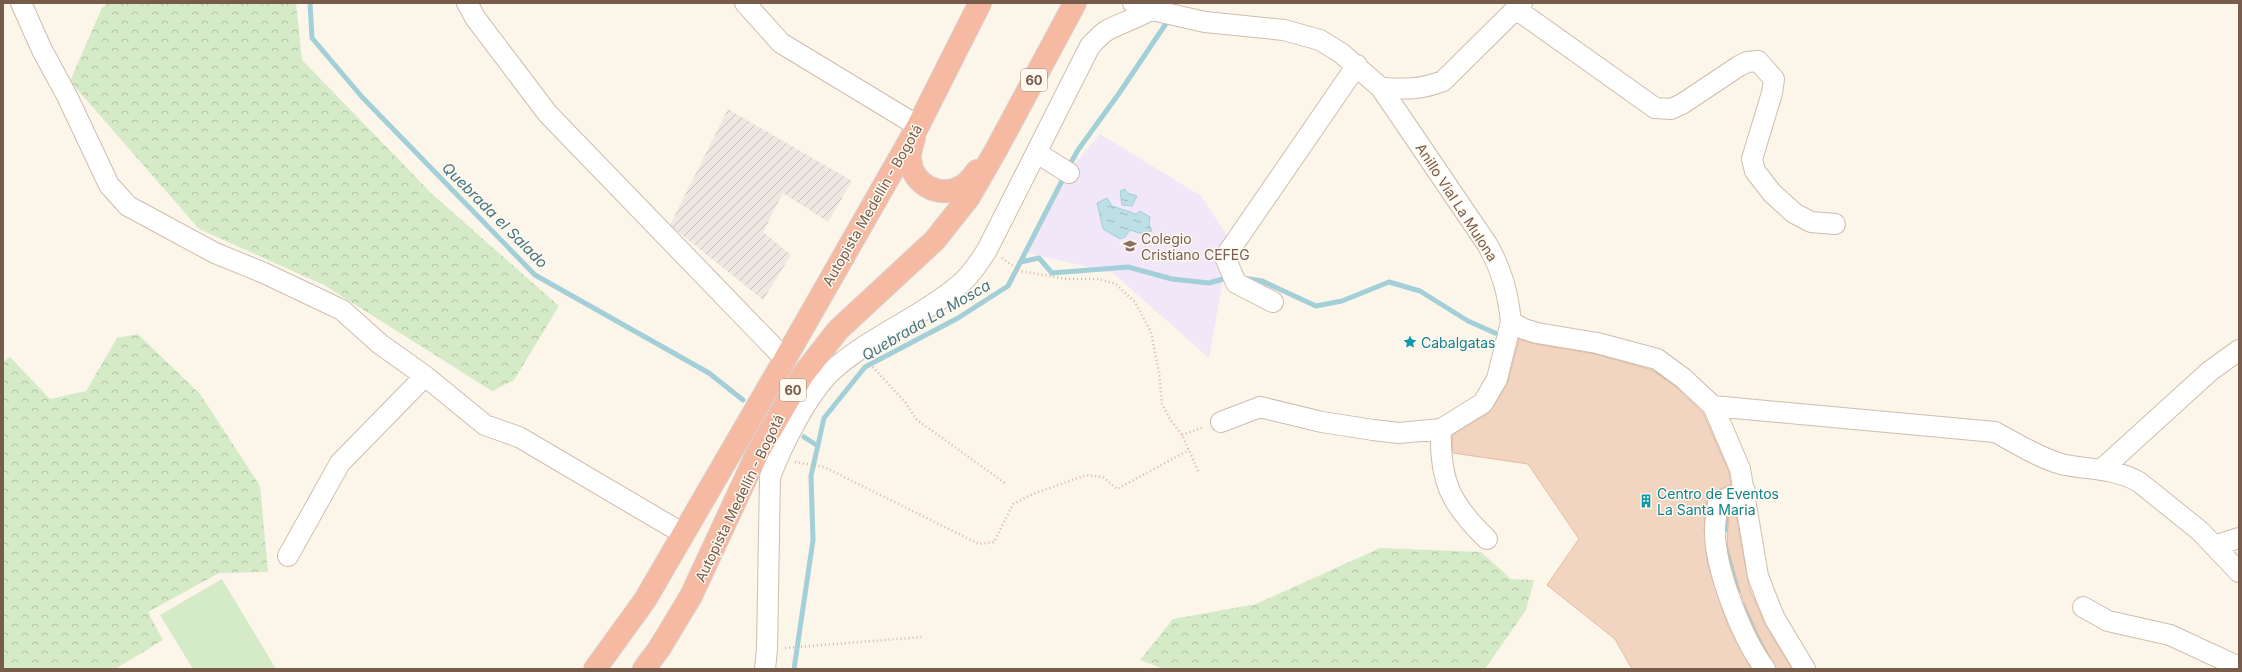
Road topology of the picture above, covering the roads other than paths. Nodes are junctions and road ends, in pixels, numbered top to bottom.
1 (21, 3) edge
2 (467, 3) edge
3 (745, 3) edge
4 (980, 3) edge
5 (1133, 3) edge
6 (1073, 5) edge
7 (1519, 6) edge
8 (1164, 11) edge
9 (1357, 65) junction
10 (1381, 88) junction
11 (918, 126) junction
12 (996, 150) junction
13 (1042, 156) junction
14 (1069, 173) dead end
15 (1835, 224) dead end
16 (1273, 302) dead end
17 (1509, 332) junction
18 (2239, 350) edge
19 (785, 360) junction
20 (425, 376) junction
21 (1712, 406) junction
22 (1221, 422) road end
23 (1441, 429) junction
24 (2101, 470) junction
25 (1745, 491) junction
26 (682, 533) junction
27 (2239, 538) edge
28 (1487, 539) dead end
29 (2214, 546) junction
30 (288, 556) dead end
31 (2239, 572) edge
32 (2083, 607) dead end
33 (2239, 667) edge
34 (595, 669) edge
35 (644, 669) edge
36 (765, 669) edge
37 (1765, 669) edge
38 (1805, 669) edge

1 - 20 street
2 - 19 street
3 - 11 street
4 - 11 highway, Autopista Medellín - Bogotá / 60
5 - 8 street, Anillo Vial La Mulona
6 - 12 highway, Autopista Medellín - Bogotá / 60
7 - 10 street
7 - 15 street
8 - 9 street, Anillo Vial La Mulona
8 - 13 street
9 - 10 street, Anillo Vial La Mulona
9 - 16 street
10 - 17 street, Anillo Vial La Mulona
11 - 12 highway
11 - 19 highway, Autopista Medellín - Bogotá / 60
12 - 35 highway, Autopista Medellín - Bogotá / 60
13 - 14 street
13 - 36 street
17 - 21 street
17 - 23 street
18 - 24 street
19 - 26 highway, Autopista Medellín - Bogotá / 60
20 - 26 street
20 - 30 street
21 - 24 street
21 - 25 street
22 - 23 street
23 - 28 street
24 - 29 street
25 - 37 street
25 - 38 street
26 - 34 highway, Autopista Medellín - Bogotá / 60
27 - 29 street
29 - 31 street
32 - 33 street

